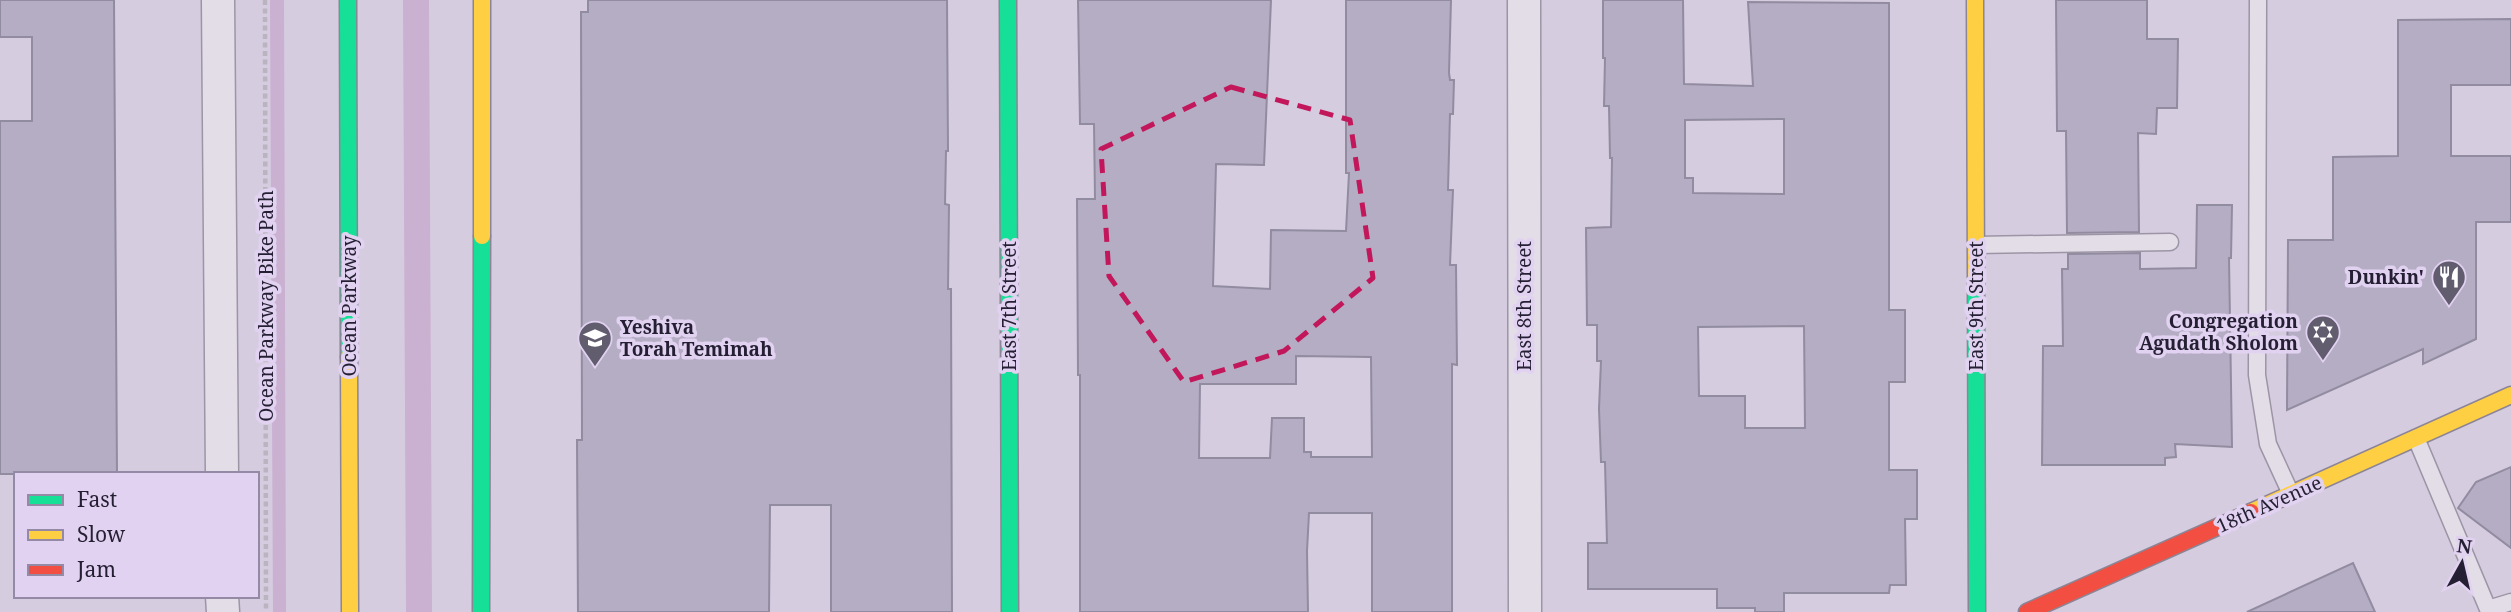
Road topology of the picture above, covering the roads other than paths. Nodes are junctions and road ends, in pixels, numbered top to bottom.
1 (218, 0) edge
2 (348, 0) edge
3 (482, 0) edge
4 (1008, 0) edge
5 (1524, 0) edge
6 (1975, 0) edge
7 (2258, 0) edge
8 (2170, 242) dead end
9 (1976, 245) junction
10 (2511, 395) edge
11 (2416, 438) junction
12 (222, 472) edge
13 (2291, 494) junction
14 (2511, 602) edge
15 (349, 612) edge
16 (481, 612) edge
17 (1010, 612) edge
18 (1525, 612) edge
19 (1977, 612) edge
20 (2027, 612) edge

1 - 12 street
2 - 15 street, Ocean Parkway
3 - 16 street
4 - 17 street, East 7th Street
5 - 18 street, East 8th Street
6 - 9 street, East 9th Street
7 - 13 lane
8 - 9 lane
9 - 19 street, East 9th Street
10 - 11 street, 18th Avenue
11 - 13 street, 18th Avenue
11 - 14 lane
13 - 20 street, 18th Avenue

